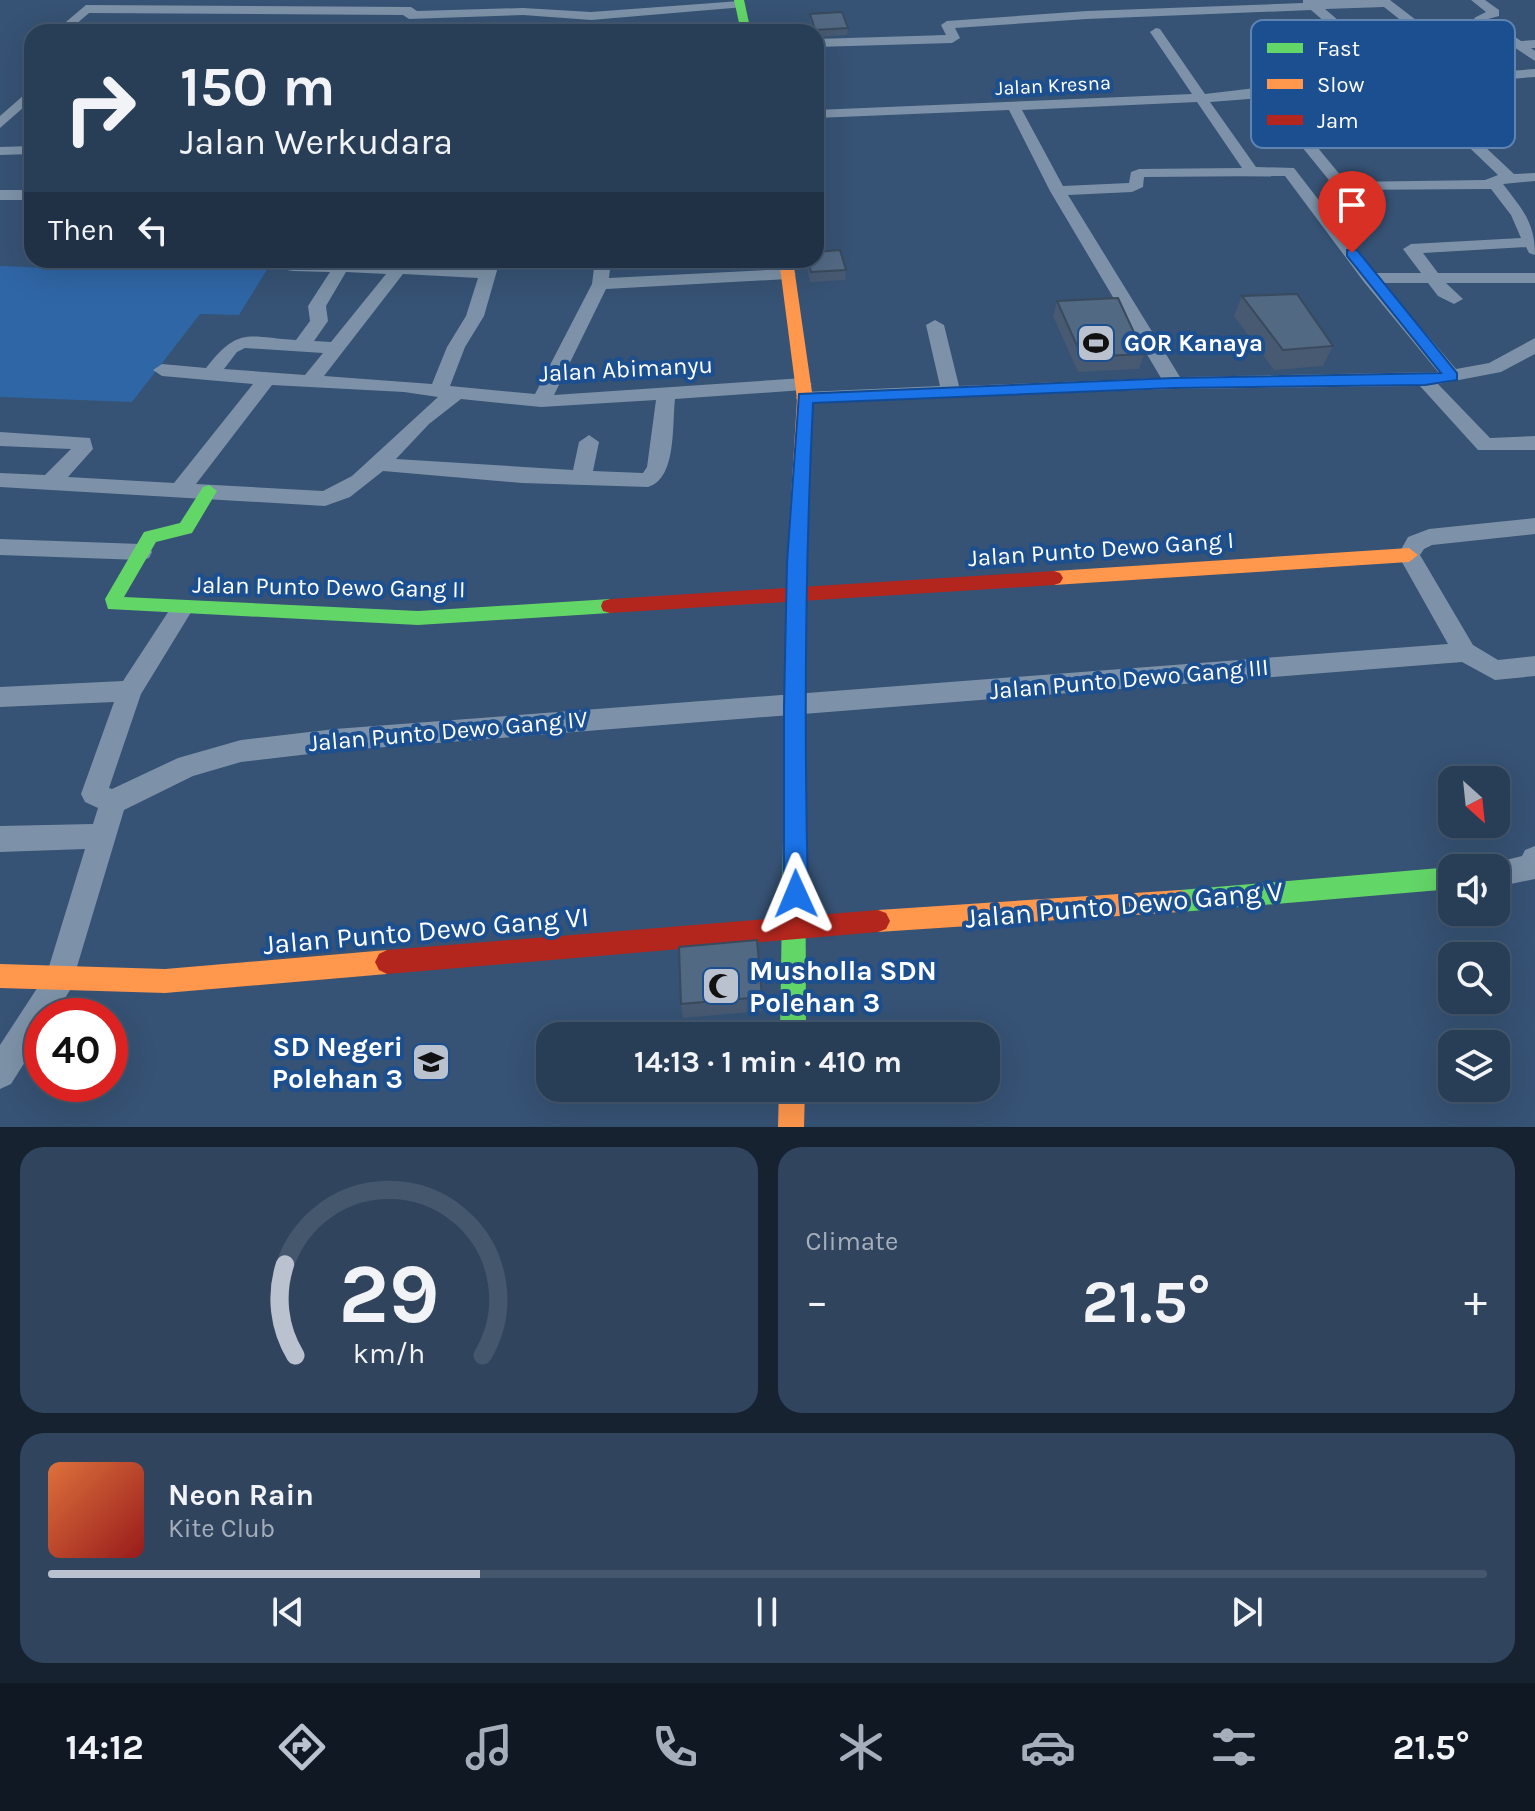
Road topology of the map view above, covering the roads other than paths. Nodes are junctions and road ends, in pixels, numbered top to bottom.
1 (1477, 0) edge
2 (1384, 2) edge
3 (740, 3) edge
4 (1310, 3) edge
5 (194, 5) edge
6 (525, 5) edge
7 (412, 9) edge
8 (1331, 20) edge
9 (1408, 20) edge
10 (1482, 20) edge
11 (69, 24) edge
12 (744, 24) edge
13 (1156, 32) dead end
14 (824, 43) edge
15 (1515, 43) edge
16 (1535, 44) edge
17 (1518, 45) junction
18 (1535, 57) edge
19 (1535, 73) edge
20 (1515, 74) edge
21 (1251, 93) edge
22 (1204, 98) junction
23 (24, 100) edge
24 (1014, 107) junction
25 (824, 114) edge
26 (0, 124) edge
27 (1309, 148) edge
28 (1471, 148) edge
29 (6, 150) edge
30 (1134, 158) dead end
31 (0, 161) edge
32 (1289, 171) junction
33 (1327, 171) junction
34 (1252, 172) junction
35 (1145, 173) junction
36 (1535, 177) edge
37 (1503, 181) junction
38 (1058, 191) junction
39 (0, 195) edge
40 (24, 195) edge
41 (1533, 246) edge
42 (340, 268) edge
43 (370, 268) edge
44 (444, 268) edge
45 (490, 268) edge
46 (602, 268) edge
47 (776, 268) edge
48 (787, 268) edge
49 (398, 269) junction
50 (1431, 277) junction
51 (1370, 278) junction
52 (1535, 278) edge
53 (600, 284) junction
54 (1454, 299) dead end
55 (935, 325) dead end
56 (1535, 344) edge
57 (302, 345) junction
58 (336, 348) junction
59 (162, 370) dead end
60 (211, 374) junction
61 (1452, 376) junction
62 (267, 379) junction
63 (311, 380) junction
64 (1425, 380) junction
65 (1174, 383) junction
66 (804, 391) junction
67 (446, 393) junction
68 (666, 393) junction
69 (951, 393) junction
70 (541, 401) junction
71 (0, 439) edge
72 (589, 442) dead end
73 (1535, 443) edge
74 (377, 464) junction
75 (581, 479) junction
76 (0, 480) edge
77 (50, 483) junction
78 (181, 489) junction
79 (209, 491) junction
80 (1535, 526) edge
81 (0, 547) edge
82 (141, 552) junction
83 (1409, 555) junction
84 (796, 594) junction
85 (182, 609) junction
86 (1465, 652) junction
87 (1535, 666) edge
88 (130, 691) junction
89 (0, 697) edge
90 (794, 706) junction
91 (113, 802) junction
92 (100, 836) junction
93 (0, 839) edge
94 (1533, 863) edge
95 (1510, 870) edge
96 (1438, 879) edge
97 (796, 926) junction
98 (0, 976) edge
99 (60, 980) junction
100 (793, 1022) edge
101 (0, 1073) edge
102 (792, 1102) edge
103 (791, 1127) edge

1 - 10 street
2 - 4 street
2 - 9 street
3 - 6 street
3 - 12 street
4 - 8 street
4 - 14 street
5 - 7 street
5 - 11 street
6 - 7 street
13 - 22 street
15 - 17 street
16 - 17 street
17 - 18 street
19 - 20 street, Jalan Kresna
21 - 22 street, Jalan Kresna
22 - 24 street, Jalan Kresna
22 - 34 street
23 - 26 street
24 - 25 street, Jalan Kresna
24 - 38 street
27 - 33 street
28 - 37 street
29 - 31 street
30 - 35 street
32 - 33 street
32 - 34 street
32 - 51 street
33 - 37 street
34 - 35 street
35 - 38 street
36 - 37 street
37 - 41 street
38 - 65 street
39 - 40 street
41 - 50 street
42 - 57 street
43 - 49 street
44 - 49 street
45 - 67 street
46 - 53 street
47 - 53 street
48 - 66 street
49 - 58 street
50 - 51 street
50 - 52 street
50 - 54 street
51 - 61 street
53 - 70 street
55 - 69 street
56 - 61 street, Jalan Abimanyu
57 - 58 street
57 - 60 street
58 - 63 street
59 - 60 street, Jalan Abimanyu
60 - 62 street, Jalan Abimanyu
61 - 64 street, Jalan Abimanyu
62 - 63 street, Jalan Abimanyu
62 - 78 street
63 - 67 street, Jalan Abimanyu
64 - 65 street, Jalan Abimanyu
64 - 73 street
65 - 69 street, Jalan Abimanyu
66 - 68 street, Jalan Abimanyu
66 - 69 street, Jalan Abimanyu
66 - 84 street
67 - 70 street, Jalan Abimanyu
67 - 74 street
68 - 70 street, Jalan Abimanyu
68 - 75 street
71 - 77 street
72 - 75 street
74 - 75 street
74 - 79 street
76 - 77 street
77 - 78 street
78 - 79 street
79 - 82 street, Jalan Punto Dewo Gang II
80 - 83 street
81 - 82 street
82 - 85 street, Jalan Punto Dewo Gang II
83 - 84 street, Jalan Punto Dewo Gang I
83 - 86 street
84 - 85 street, Jalan Punto Dewo Gang II
84 - 90 street
85 - 88 street
86 - 87 street
86 - 90 street, Jalan Punto Dewo Gang III
88 - 89 street
88 - 91 street
90 - 91 street, Jalan Punto Dewo Gang IV
90 - 97 street
91 - 92 street
92 - 93 street
92 - 99 street
94 - 95 street
96 - 97 street, Jalan Punto Dewo Gang V
97 - 99 street, Jalan Punto Dewo Gang VI
97 - 100 street
98 - 99 street, Jalan Punto Dewo Gang VI
99 - 101 street
102 - 103 street

